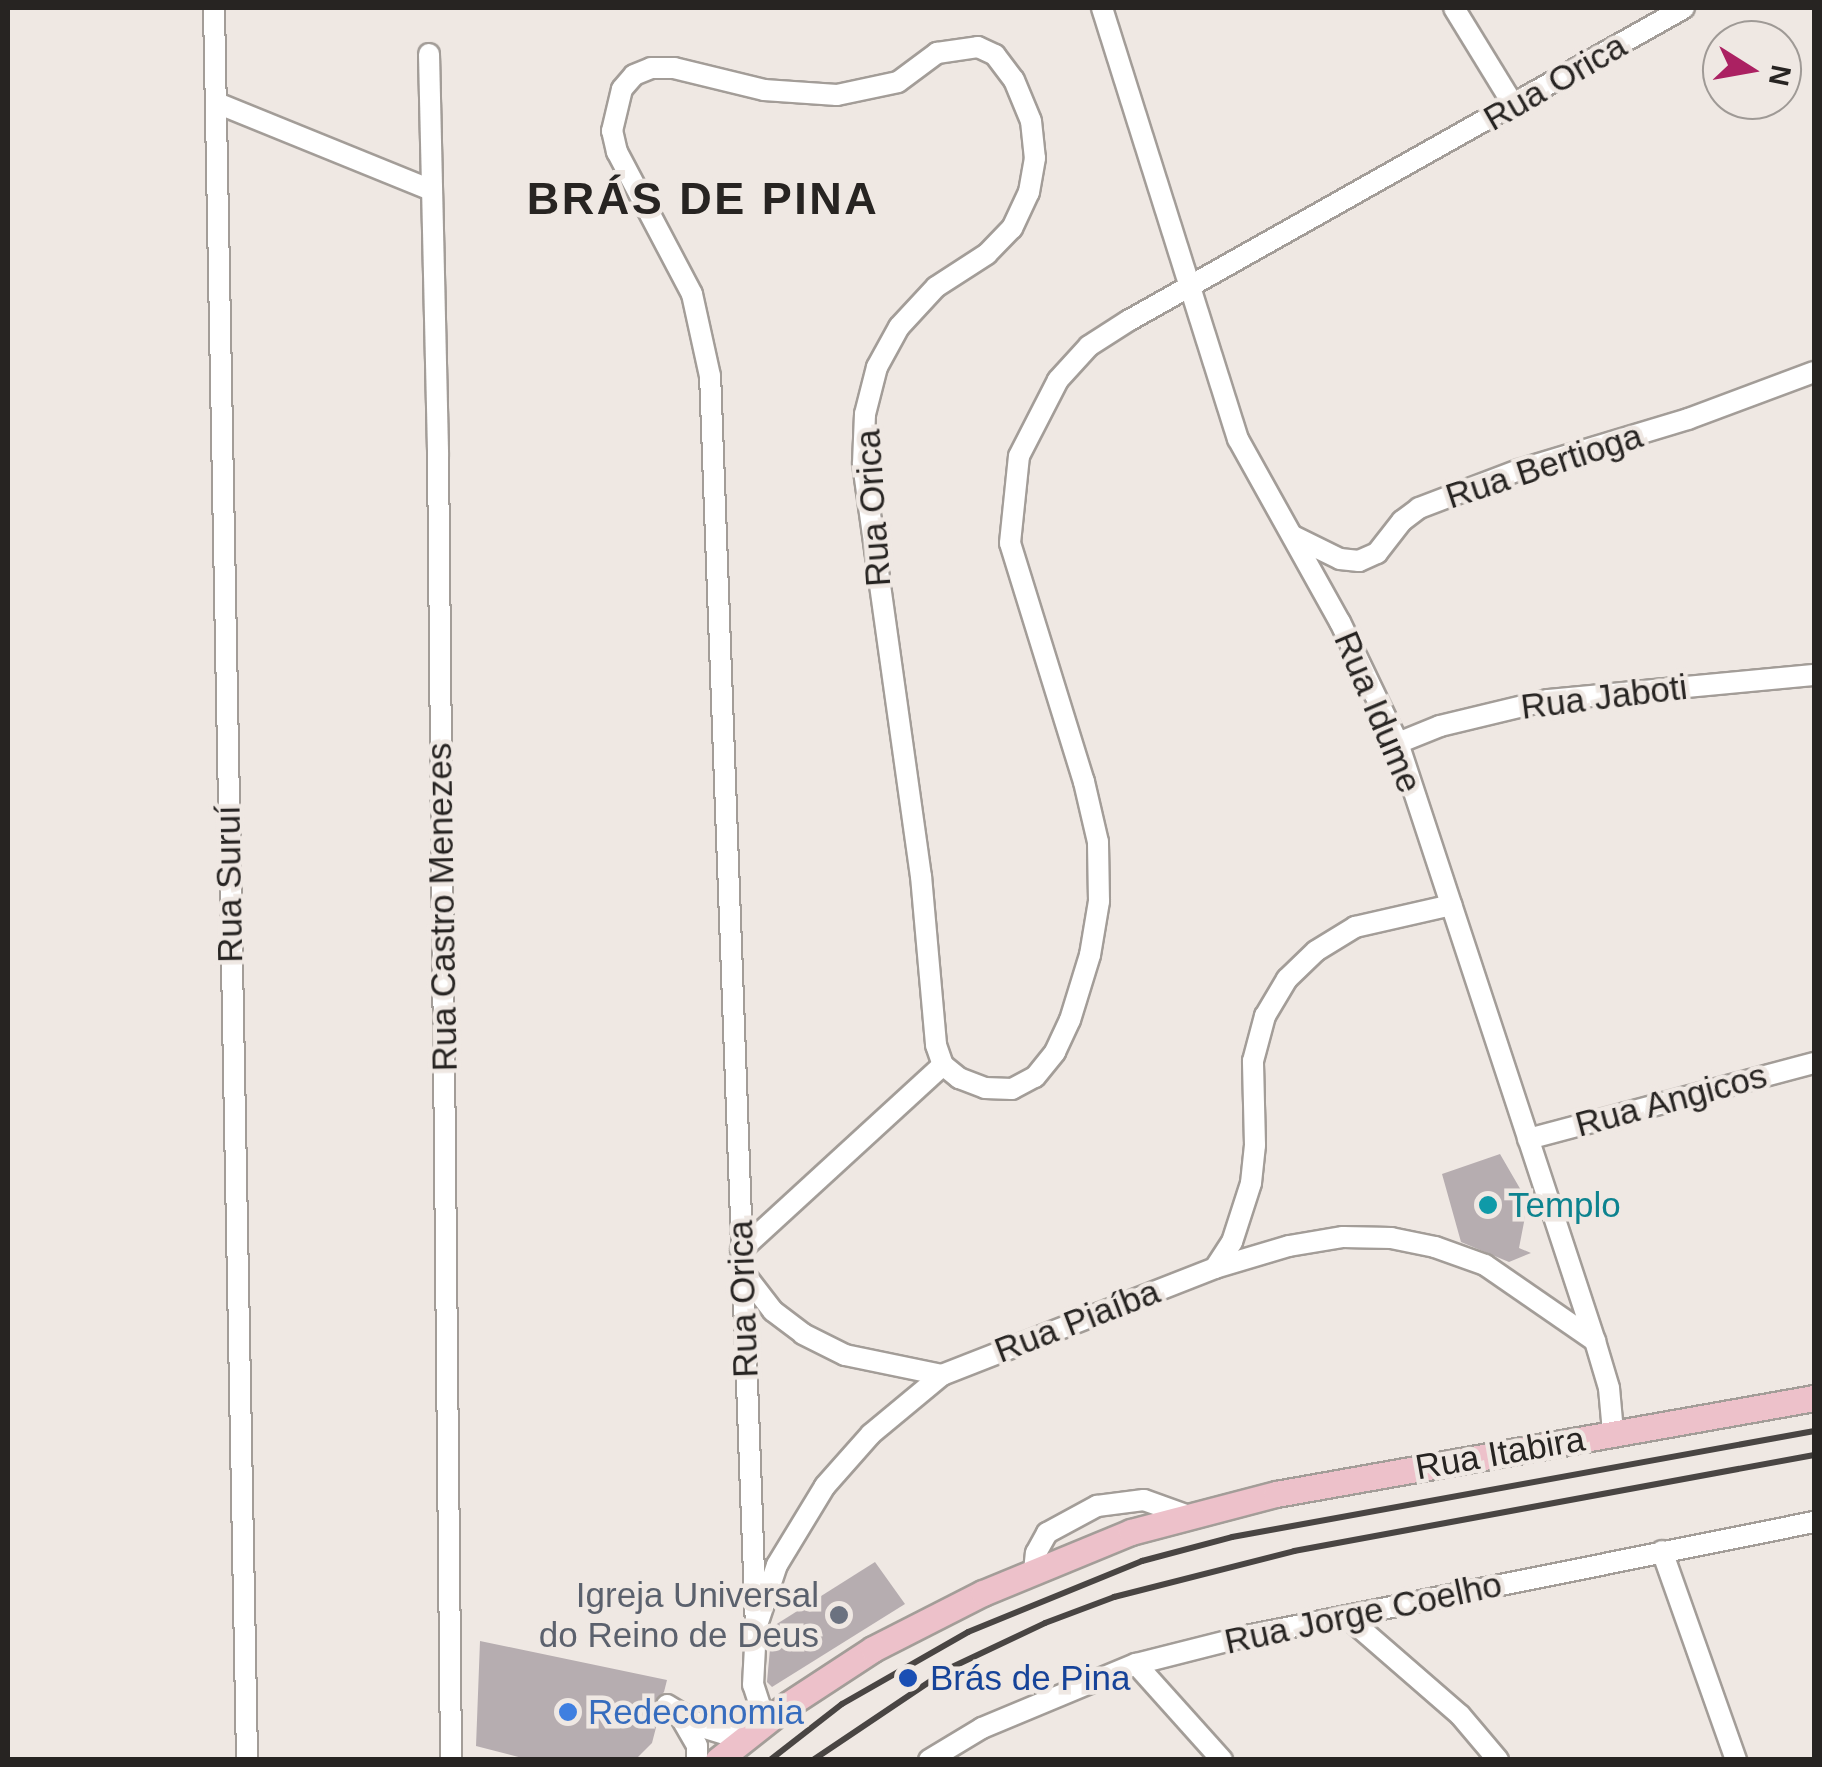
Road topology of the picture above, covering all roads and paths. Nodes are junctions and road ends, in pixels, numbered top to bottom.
1 (214, 8) edge
2 (1102, 8) edge
3 (1454, 8) edge
4 (1684, 8) edge
5 (429, 54) dead end
6 (217, 103) junction
7 (1514, 106) junction
8 (431, 190) junction
9 (1189, 288) junction
10 (1814, 372) edge
11 (1291, 535) junction
12 (1814, 674) edge
13 (1398, 743) junction
14 (1452, 905) junction
15 (1814, 1063) edge
16 (943, 1065) junction
17 (1528, 1139) junction
18 (741, 1260) junction
19 (1216, 1268) junction
20 (1595, 1341) junction
21 (942, 1375) junction
22 (1814, 1398) edge
23 (1614, 1432) junction
24 (1186, 1515) junction
25 (1814, 1522) edge
26 (1662, 1550) junction
27 (1034, 1571) junction
28 (1346, 1616) junction
29 (756, 1628) junction
30 (1136, 1664) junction
31 (765, 1721) junction
32 (742, 1739) junction
33 (246, 1760) edge
34 (451, 1760) edge
35 (697, 1760) edge
36 (718, 1760) edge
37 (929, 1760) edge
38 (1222, 1760) edge
39 (1498, 1760) edge
40 (1736, 1760) edge

1 - 6 street, Rua Suruí
2 - 9 street, Rua Idume
3 - 7 street
4 - 7 street, Rua Orica
5 - 8 street, Rua Castro Menezes
6 - 8 street
6 - 33 street, Rua Suruí
7 - 9 street, Rua Orica
8 - 34 street, Rua Castro Menezes
9 - 11 street, Rua Idume
9 - 16 street, Rua Orica
10 - 11 street, Rua Bertioga
11 - 13 street, Rua Idume
12 - 13 street, Rua Jaboti
13 - 14 street, Rua Idume
14 - 17 street, Rua Idume
14 - 19 street
15 - 17 street, Rua Angicos
16 - 18 street
16 - 18 street, Rua Orica
17 - 20 street, Rua Idume
18 - 21 street
18 - 29 street, Rua Orica
19 - 20 street, Rua Piaíba
19 - 21 street, Rua Piaíba
20 - 23 street, Rua Idume
21 - 29 street, Rua Piaíba
22 - 23 main road, Rua Itabira
23 - 24 main road, Rua Itabira
24 - 27 main road, Rua Itabira
24 - 27 street, Rua Itabira
25 - 26 street, Rua Jorge Coelho
26 - 28 street, Rua Jorge Coelho
26 - 40 street
27 - 31 main road, Rua Itabira
28 - 30 street, Rua Jorge Coelho
28 - 39 street
29 - 31 street, Rua Piaíba
30 - 37 street, Rua Jorge Coelho
30 - 38 street
31 - 32 main road, Rua Itabira
32 - 35 street
32 - 36 main road, Rua Itabira

